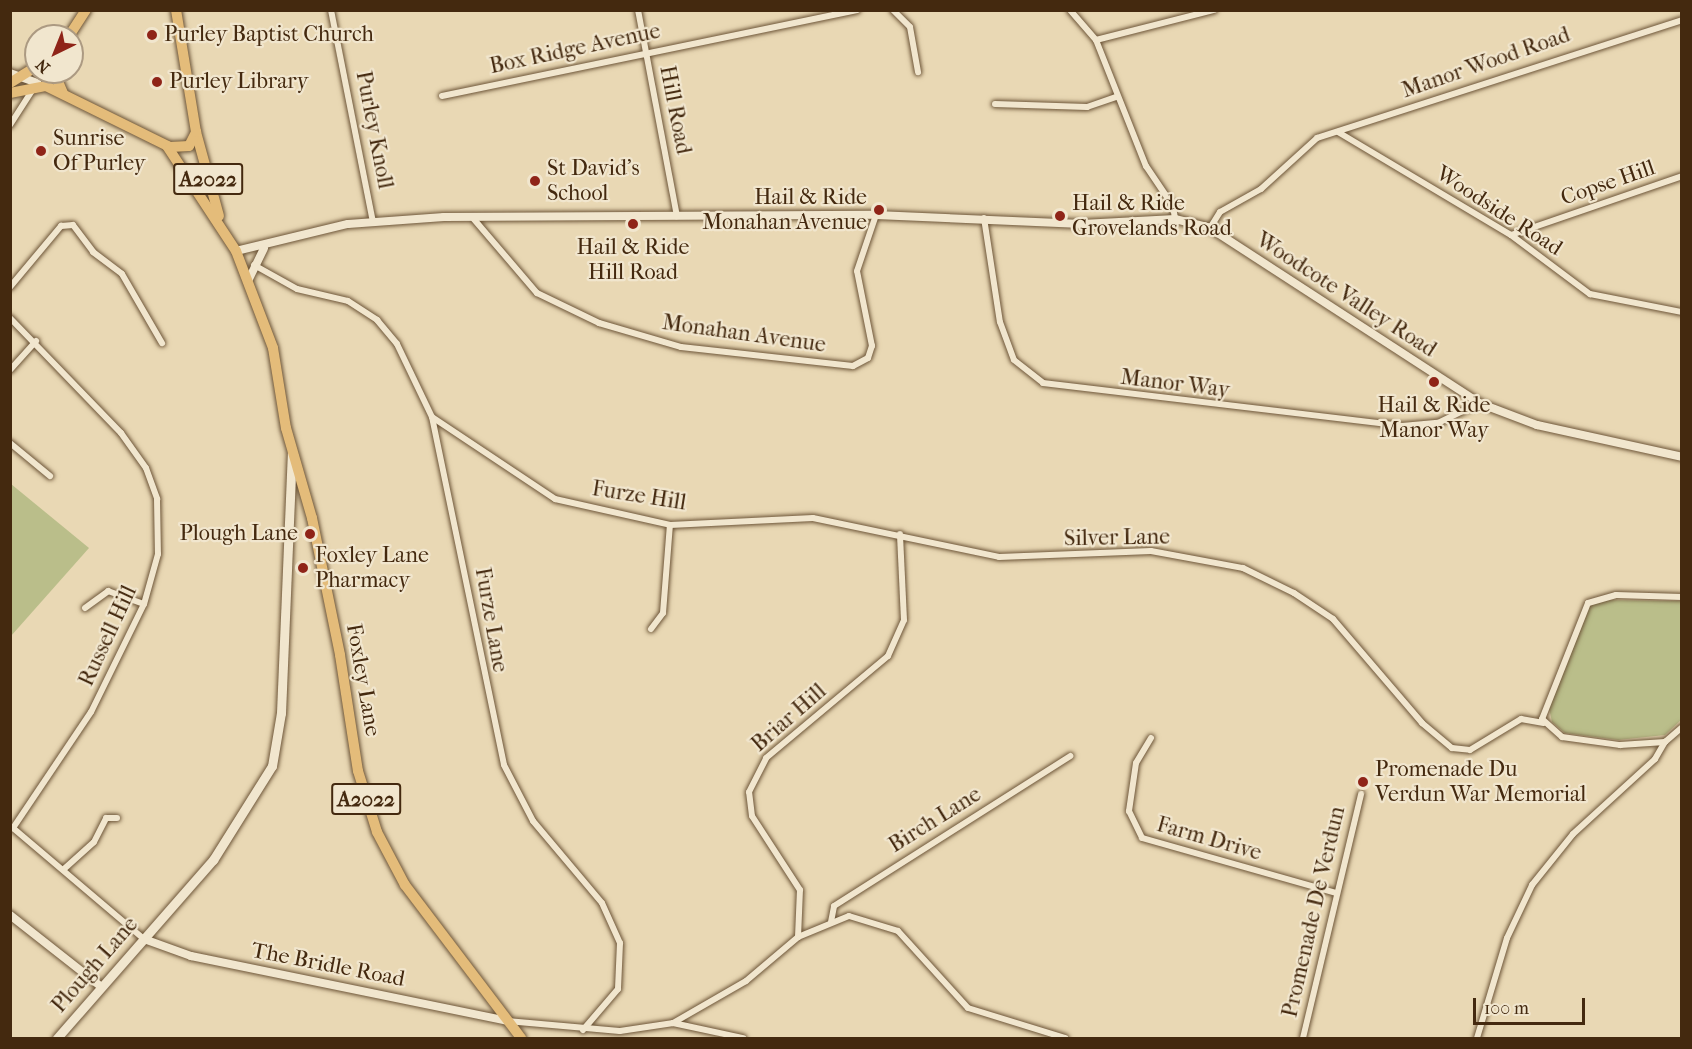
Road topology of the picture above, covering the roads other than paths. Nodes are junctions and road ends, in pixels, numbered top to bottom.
1 (86, 10) edge
2 (176, 10) edge
3 (331, 10) edge
4 (638, 10) edge
5 (857, 10) edge
6 (893, 10) edge
7 (1070, 10) edge
8 (1214, 10) edge
9 (1682, 20) edge
10 (77, 24) edge
11 (1096, 40) junction
12 (646, 52) junction
13 (918, 72) dead end
14 (36, 84) junction
15 (59, 84) edge
16 (10, 93) edge
17 (63, 93) junction
18 (442, 96) dead end
19 (1116, 97) junction
20 (995, 104) dead end
21 (10, 125) edge
22 (196, 132) junction
23 (1338, 132) junction
24 (167, 146) junction
25 (1682, 176) edge
26 (876, 215) junction
27 (472, 216) junction
28 (677, 216) junction
29 (984, 218) junction
30 (1175, 219) junction
31 (373, 222) junction
32 (221, 224) junction
33 (1210, 228) junction
34 (1511, 235) junction
35 (265, 247) junction
36 (236, 251) junction
37 (254, 265) junction
38 (249, 279) junction
39 (10, 287) edge
40 (1682, 312) edge
41 (10, 318) edge
42 (36, 341) junction
43 (162, 343) dead end
44 (10, 370) edge
45 (1479, 402) junction
46 (432, 417) junction
47 (10, 443) edge
48 (292, 451) junction
49 (1682, 457) edge
50 (50, 476) dead end
51 (670, 525) junction
52 (900, 534) junction
53 (1682, 597) edge
54 (144, 604) junction
55 (85, 608) dead end
56 (651, 629) dead end
57 (1544, 723) junction
58 (1682, 727) edge
59 (1152, 738) dead end
60 (1665, 742) junction
61 (1070, 756) dead end
62 (1361, 794) dead end
63 (117, 818) dead end
64 (64, 869) junction
65 (1336, 893) junction
66 (10, 915) edge
67 (831, 922) junction
68 (798, 936) junction
69 (144, 939) junction
70 (99, 985) junction
71 (507, 1021) junction
72 (673, 1023) junction
73 (583, 1030) junction
74 (57, 1038) edge
75 (521, 1038) edge
76 (743, 1038) edge
77 (1065, 1038) edge
78 (1303, 1038) edge
79 (1477, 1038) edge

1 - 10 main road
2 - 22 main road
3 - 31 street, Purley Knoll
4 - 12 street, Hill Road
5 - 12 street, Box Ridge Avenue
6 - 13 street
7 - 11 street
8 - 11 street
9 - 23 street, Manor Wood Road
11 - 19 street
12 - 18 street, Box Ridge Avenue
12 - 28 street, Hill Road
14 - 16 main road
14 - 17 main road
14 - 21 street
15 - 17 main road
17 - 24 main road
19 - 20 street
19 - 30 street
22 - 24 main road
22 - 32 main road, A2022
23 - 33 street, Manor Wood Road
23 - 34 street, Woodside Road
24 - 32 main road, A2022
25 - 34 street, Copse Hill
26 - 27 street, Monahan Avenue
26 - 28 street, Woodcote Valley Road
26 - 29 street, Woodcote Valley Road
27 - 28 street, Woodcote Valley Road
27 - 31 street, Woodcote Valley Road
29 - 30 street, Woodcote Valley Road
29 - 45 street, Manor Way
30 - 33 street, Woodcote Valley Road
31 - 35 street, Woodcote Valley Road
32 - 36 main road, Foxley Lane / A2022
33 - 45 street, Woodcote Valley Road
34 - 40 street, Woodside Road
35 - 36 street, Woodcote Valley Road
35 - 37 street
36 - 38 main road, Foxley Lane / A2022
37 - 38 street
37 - 46 street, Furze Lane
38 - 48 main road, Foxley Lane / A2022
39 - 43 street
41 - 42 street, Russell Hill
42 - 44 street
42 - 54 street, Russell Hill
45 - 49 street, Woodcote Valley Road
46 - 51 street, Furze Hill
46 - 73 street, Furze Lane
47 - 50 street
48 - 69 main road, Plough Lane
48 - 71 main road, Foxley Lane / A2022
51 - 52 street, Furze Hill
51 - 56 street
52 - 57 street, Silver Lane
52 - 68 street, Briar Hill
53 - 57 street
54 - 55 street
54 - 64 street, Russell Hill
57 - 60 street
58 - 60 street
59 - 65 street, Farm Drive
60 - 79 street
61 - 67 street, Birch Lane
62 - 65 street, Promenade De Verdun
63 - 64 street
64 - 69 street, Russell Hill
65 - 78 street, Promenade De Verdun
66 - 70 street
67 - 68 street
67 - 77 street
68 - 72 street
69 - 70 main road, Plough Lane
69 - 71 street, The Bridle Road
70 - 74 main road, Plough Lane
71 - 73 street
71 - 75 main road, Foxley Lane / A2022
72 - 73 street
72 - 76 street

